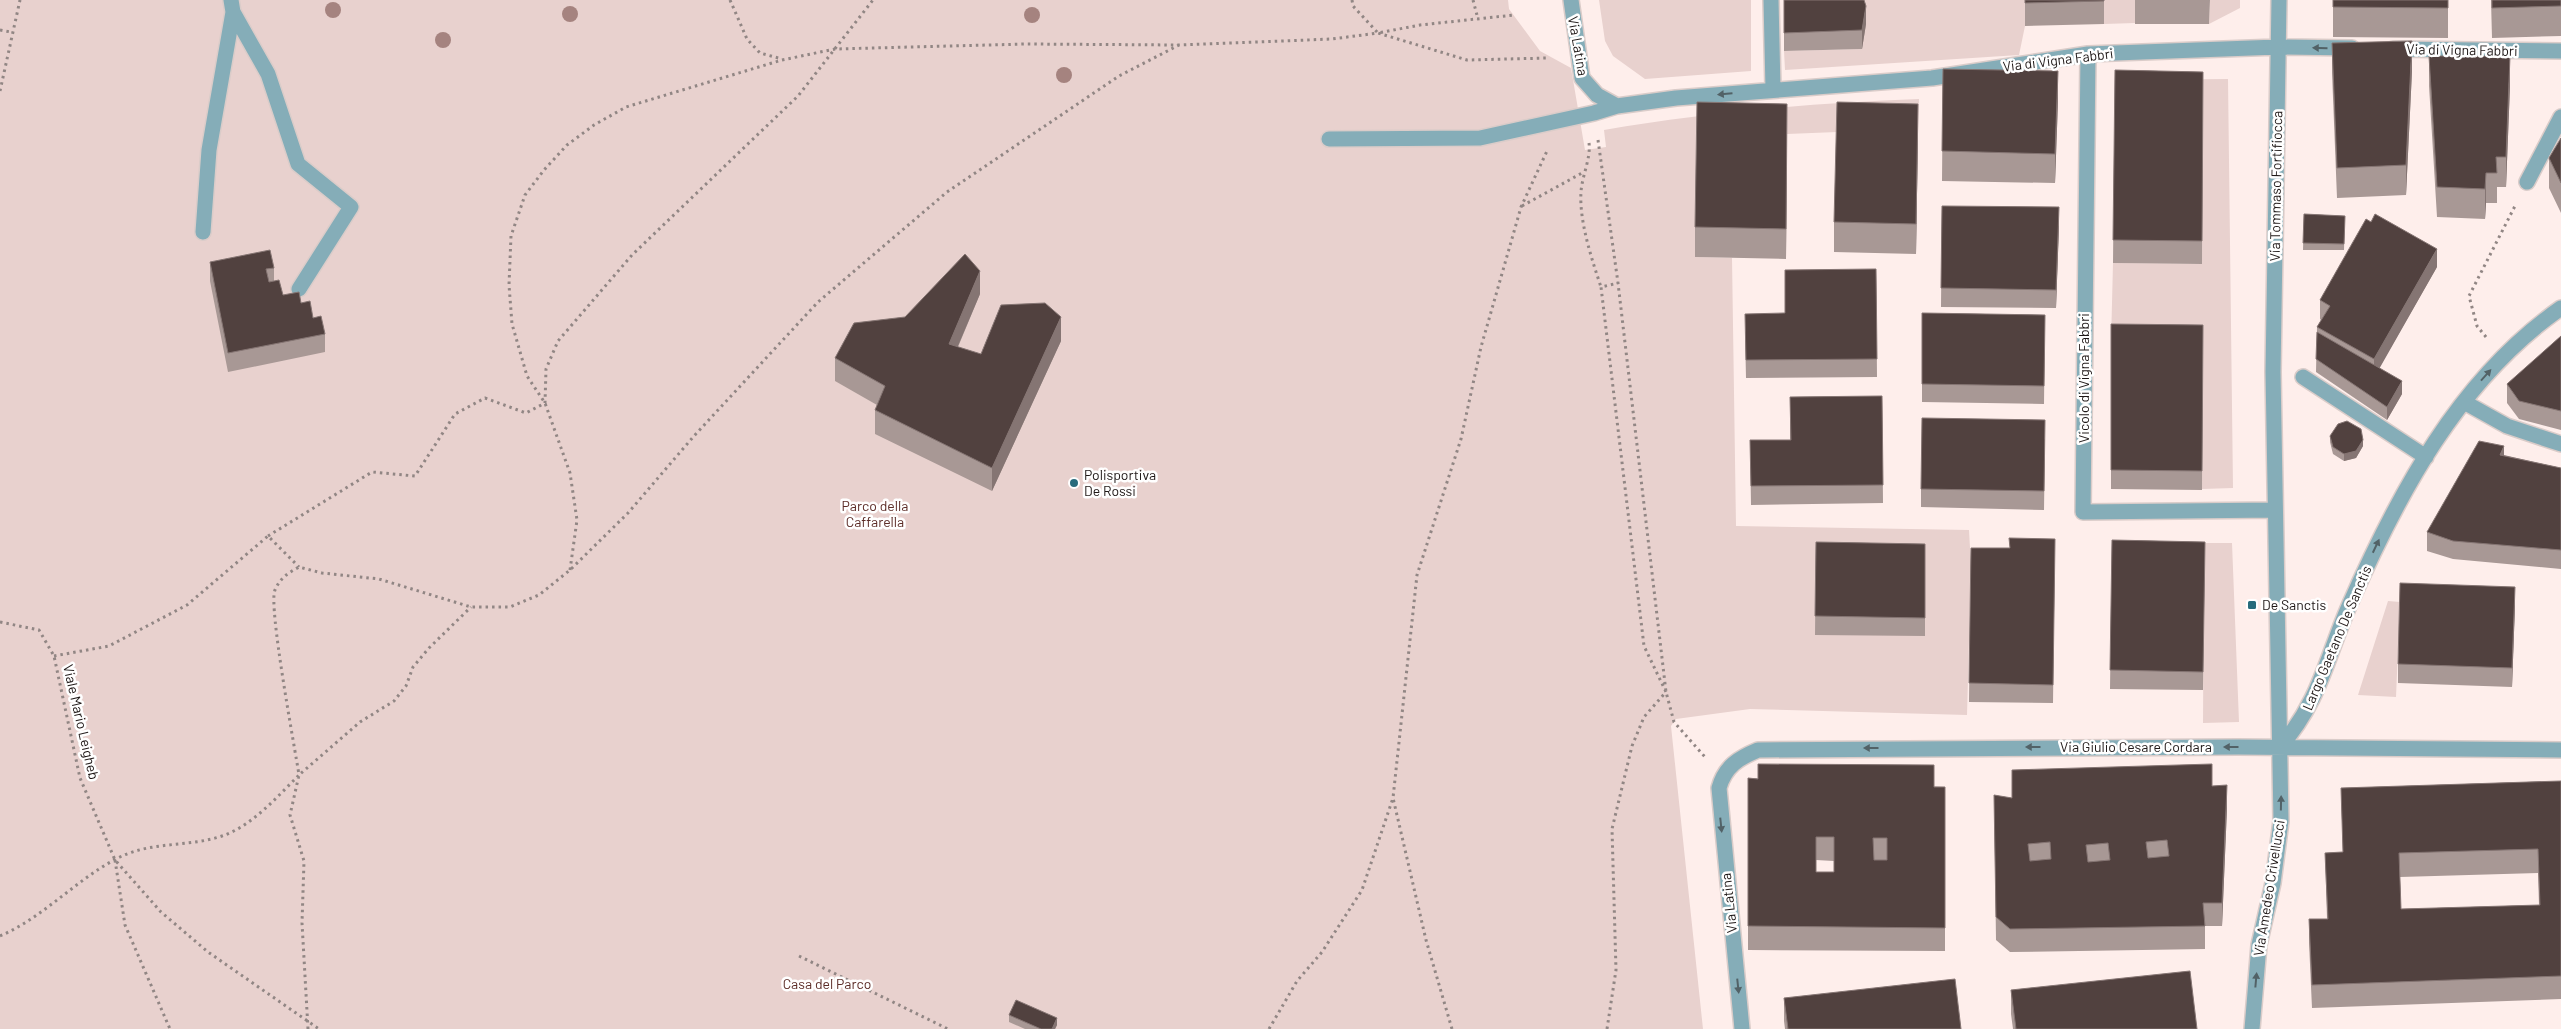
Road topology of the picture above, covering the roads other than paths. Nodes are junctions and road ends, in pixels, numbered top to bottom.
1 (1571, 0) edge
2 (1771, 0) edge
3 (2279, 0) edge
4 (232, 6) edge
5 (2278, 47) junction
6 (2363, 48) edge
7 (2382, 49) edge
8 (2561, 51) edge
9 (2088, 54) junction
10 (1773, 90) junction
11 (1617, 106) junction
12 (2561, 117) edge
13 (1329, 139) dead end
14 (2526, 182) road end
15 (203, 232) dead end
16 (299, 289) dead end
17 (2561, 308) edge
18 (2273, 372) joint
19 (2304, 377) dead end
20 (2464, 402) junction
21 (2561, 444) edge
22 (2426, 457) junction
23 (2275, 510) junction
24 (2280, 747) junction
25 (2561, 750) edge
26 (1722, 776) joint
27 (1742, 1029) edge
28 (2252, 1029) edge

1 - 11 street, Via Latina
2 - 10 street
3 - 5 street, Via Tommaso Fortifiocca
4 - 15 street
4 - 16 street
6 -> 5 street, Via di Vigna Fabbri
5 - 9 street, Via di Vigna Fabbri
5 - 18 street, Via Tommaso Fortifiocca
7 - 8 street, Via di Vigna Fabbri
9 - 10 street, Via di Vigna Fabbri
9 - 23 street, Vicolo di Vigna Fabbri
10 -> 11 street, Via di Vigna Fabbri
11 - 13 street, Via di Vigna Fabbri
12 - 14 street
20 -> 17 street, Largo Gaetano De Sanctis
18 - 23 street, Largo Gaetano De Sanctis
19 - 22 street
20 - 21 street
20 - 22 street, Largo Gaetano De Sanctis
24 -> 22 street, Largo Gaetano De Sanctis
23 - 24 street, Largo Gaetano De Sanctis
24 - 25 street, Via Giulio Cesare Cordara
24 -> 26 street, Via Giulio Cesare Cordara
28 -> 24 street, Via Amedeo Crivellucci
26 -> 27 street, Via Latina

